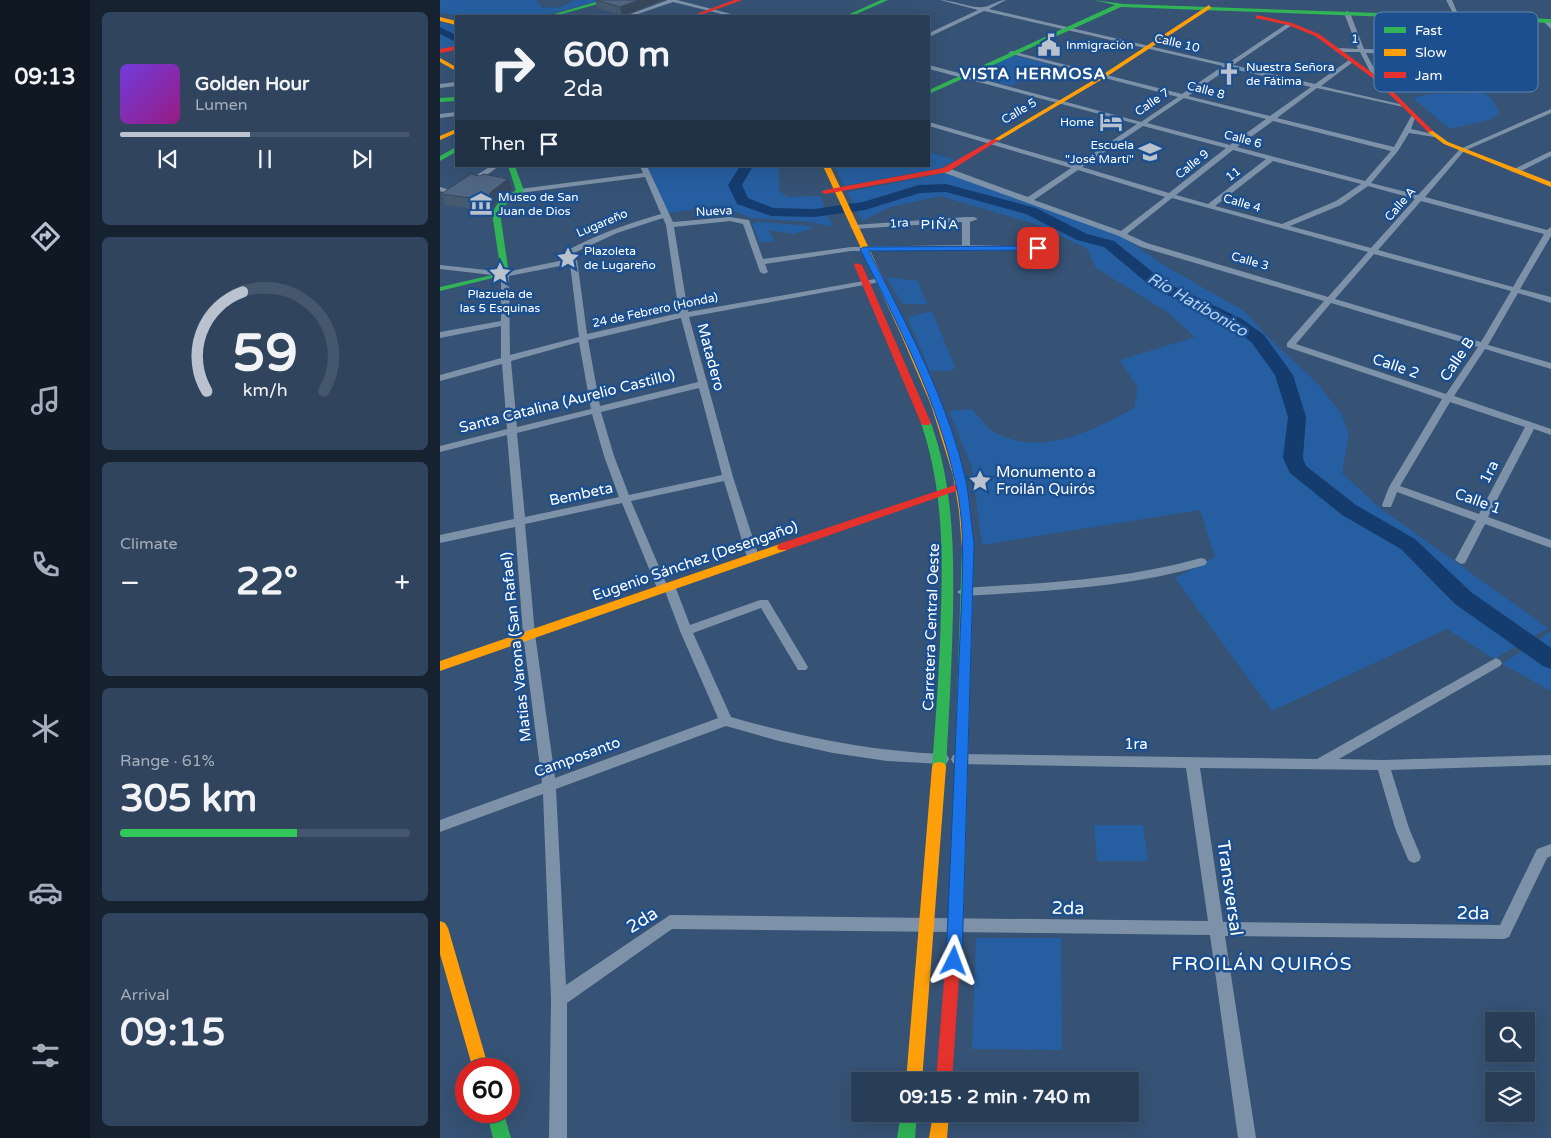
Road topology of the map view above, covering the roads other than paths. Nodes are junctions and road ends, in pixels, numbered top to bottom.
1 (609, 0) edge
2 (672, 0) edge
3 (739, 0) edge
4 (885, 0) edge
5 (943, 0) edge
6 (1003, 0) edge
7 (1097, 0) edge
8 (1134, 0) edge
9 (1449, 0) edge
10 (1124, 2) edge
11 (1147, 5) junction
12 (1305, 6) edge
13 (1209, 7) junction
14 (711, 10) junction
15 (983, 10) junction
16 (1455, 12) edge
17 (1347, 13) junction
18 (1374, 14) edge
19 (440, 15) edge
20 (554, 15) edge
21 (631, 15) edge
22 (697, 15) edge
23 (732, 15) edge
24 (850, 15) edge
25 (455, 18) edge
26 (440, 19) edge
27 (455, 23) edge
28 (1290, 24) junction
29 (1065, 28) junction
30 (930, 35) edge
31 (1147, 48) junction
32 (455, 49) edge
33 (1337, 50) junction
34 (1362, 51) junction
35 (1374, 51) edge
36 (1011, 53) junction
37 (1351, 61) junction
38 (444, 62) edge
39 (1226, 66) junction
40 (930, 67) edge
41 (1374, 74) edge
42 (963, 76) junction
43 (1104, 76) junction
44 (1374, 77) edge
45 (455, 84) edge
46 (440, 86) edge
47 (1315, 86) junction
48 (930, 92) edge
49 (1390, 92) edge
50 (1182, 95) junction
51 (455, 99) edge
52 (440, 100) edge
53 (1060, 102) junction
54 (1406, 107) junction
55 (1551, 111) edge
56 (455, 114) edge
57 (440, 116) edge
58 (1414, 116) junction
59 (1270, 118) junction
60 (930, 124) edge
61 (1141, 124) junction
62 (455, 131) edge
63 (1409, 131) junction
64 (1434, 135) junction
65 (440, 138) edge
66 (993, 143) junction
67 (1231, 148) junction
68 (1396, 150) junction
69 (1462, 150) junction
70 (455, 151) edge
71 (1551, 152) edge
72 (440, 159) edge
73 (1271, 159) junction
74 (495, 167) edge
75 (511, 167) edge
76 (643, 167) edge
77 (814, 167) edge
78 (826, 167) edge
79 (1075, 167) junction
80 (945, 170) junction
81 (1514, 171) junction
82 (647, 175) junction
83 (468, 185) edge
84 (1364, 185) junction
85 (1551, 185) edge
86 (440, 189) edge
87 (520, 191) junction
88 (832, 193) junction
89 (454, 194) edge
90 (1170, 196) junction
91 (1420, 199) junction
92 (1029, 200) junction
93 (1209, 207) junction
94 (666, 215) junction
95 (837, 219) dead end
96 (670, 225) junction
97 (853, 225) junction
98 (1282, 227) junction
99 (1550, 232) edge
100 (843, 234) dead end
101 (1122, 234) junction
102 (966, 248) junction
103 (850, 249) junction
104 (864, 249) junction
105 (1054, 249) dead end
106 (1373, 252) junction
107 (573, 256) junction
108 (761, 262) junction
109 (440, 267) edge
110 (764, 272) dead end
111 (505, 274) junction
112 (879, 280) junction
113 (866, 282) junction
114 (440, 289) edge
115 (1515, 290) junction
116 (1330, 299) junction
117 (1551, 300) edge
118 (684, 315) junction
119 (506, 322) junction
120 (440, 335) edge
121 (583, 338) junction
122 (1290, 345) joint
123 (1483, 346) junction
124 (506, 360) junction
125 (1551, 366) edge
126 (440, 378) edge
127 (925, 378) junction
128 (910, 381) junction
129 (702, 384) junction
130 (1447, 399) junction
131 (596, 410) junction
132 (1531, 425) junction
133 (513, 430) junction
134 (1551, 432) edge
135 (440, 449) edge
136 (728, 477) junction
137 (962, 486) junction
138 (1394, 487) junction
139 (945, 490) junction
140 (625, 500) junction
141 (1388, 505) dead end
142 (1484, 519) junction
143 (520, 523) junction
144 (440, 539) edge
145 (1551, 544) edge
146 (753, 557) junction
147 (1461, 560) dead end
148 (1201, 562) dead end
149 (666, 587) junction
150 (968, 591) junction
151 (949, 592) junction
152 (686, 631) junction
153 (529, 634) junction
154 (1496, 664) dead end
155 (440, 666) edge
156 (802, 667) dead end
157 (726, 721) junction
158 (940, 759) junction
159 (962, 759) junction
160 (1551, 760) edge
161 (1192, 761) junction
162 (1320, 763) junction
163 (1383, 765) junction
164 (549, 784) junction
165 (440, 826) edge
166 (1551, 850) edge
167 (1414, 857) dead end
168 (928, 925) junction
169 (956, 925) junction
170 (440, 928) edge
171 (1216, 928) junction
172 (559, 999) junction
173 (479, 1058) edge
174 (915, 1072) edge
175 (945, 1072) edge
176 (908, 1122) edge
177 (940, 1122) edge
178 (498, 1123) edge
179 (502, 1138) edge
180 (558, 1138) edge
181 (906, 1138) edge
182 (938, 1138) edge
183 (1247, 1138) edge

1 - 20 main road
2 - 14 street
2 - 21 street
3 - 14 main road
4 - 24 main road
5 - 15 street, Calle 10
6 - 15 street
7 - 10 main road
8 - 11 main road
9 - 16 street
10 - 11 main road
10 - 29 main road
11 - 13 main road
12 - 13 main road
12 - 17 main road
13 - 28 main road
13 - 31 main road, Calle 5
14 - 22 main road
14 - 23 street
15 - 29 street, Calle 10
15 - 30 street
17 - 18 main road
17 - 34 street
19 - 25 main road
26 - 27 main road
28 - 33 main road
28 - 39 street, Calle 7
29 - 31 street, Calle 10
29 - 36 main road
31 - 39 street, Calle 10
31 - 43 main road, Calle 5
32 - 38 main road
33 - 34 street, 1
33 - 37 main road
34 - 35 street, 1
34 - 41 street
36 - 42 main road
36 - 43 street, Calle 8
37 - 44 main road
37 - 47 street, Calle 9
39 - 47 street, Calle 10
39 - 50 street, Calle 7
40 - 42 street, Calle 6
42 - 48 main road
42 - 53 street, Calle 6
43 - 50 street, Calle 8
43 - 53 main road, Calle 5
45 - 46 street
47 - 54 street, Calle 10
47 - 59 street, Calle 9
49 - 54 main road
50 - 59 street, Calle 8
50 - 61 street, Calle 7
51 - 52 main road
53 - 61 street, Calle 6
53 - 66 main road, Calle 5
54 - 58 main road
55 - 69 street, Calle A
56 - 57 street
58 - 63 street
58 - 64 main road
59 - 67 street, Calle 9
59 - 68 street, Calle 8
60 - 66 street, Calle 4
61 - 67 street, Calle 6
61 - 79 street, Calle 7
62 - 65 main road
63 - 64 street
63 - 68 street
64 - 69 main road
66 - 79 street, Calle 4
66 - 80 main road, Calle 5
67 - 73 street, Calle 6
67 - 90 street, Calle 9
68 - 84 street
69 - 81 main road
69 - 91 street, Calle A
70 - 72 main road
71 - 81 street
73 - 84 street, Calle 6
73 - 93 street, 11
74 - 83 street
75 - 87 main road
76 - 82 street, Matadero
77 - 88 main road
78 - 88 main road
79 - 90 street, Calle 4
79 - 92 street, Calle 7
80 - 88 main road, Calle 5
80 - 92 street, Calle 3
81 - 85 main road
82 - 87 street
82 - 94 street, Matadero
84 - 91 street, Calle 6
84 - 98 street
86 - 89 street
87 - 111 main road, Matías Varona (San Rafael)
88 - 95 main road
88 - 97 main road
90 - 93 street, Calle 4
90 - 101 street, Calle 9
91 - 99 street, Calle 6
91 - 106 street, Calle A
92 - 101 street, Calle 3
93 - 98 street, Calle 4
94 - 96 street, Matadero
94 - 107 street, Lugareño
96 - 108 street, Nueva
96 - 118 street, Matadero
97 - 102 street, 1ra
97 - 104 main road
98 - 106 street, Calle 4
99 - 115 street, Calle B
100 - 103 main road, Carretera Central Oeste
101 - 116 street, Calle 3
102 - 104 street
102 - 105 street
103 - 104 street
103 - 108 street
103 - 113 main road, Carretera Central Oeste
104 - 112 main road
106 - 115 street, Calle 4
106 - 116 street, Calle A
107 - 111 street, Lugareño
107 - 121 street
108 - 110 street, Nueva
109 - 111 street
111 - 114 main road, Lugareño
111 - 119 street, Matías Varona (San Rafael)
112 - 113 street, 24 de Febrero (Honda)
112 - 127 main road
113 - 118 street, 24 de Febrero (Honda)
113 - 128 main road, Carretera Central Oeste
115 - 117 street, Calle 4
115 - 123 street, Calle B
116 - 122 street, Calle A
116 - 123 street, Calle 3
118 - 121 street, 24 de Febrero (Honda)
118 - 129 street, Matadero
119 - 120 street
119 - 124 street, Matías Varona (San Rafael)
121 - 124 street, 24 de Febrero (Honda)
121 - 131 street
122 - 130 street, Calle 2
123 - 125 street, Calle 3
123 - 130 street, Calle B
124 - 126 street, 24 de Febrero (Honda)
124 - 133 street, Matías Varona (San Rafael)
127 - 128 main road
127 - 137 main road
128 - 139 main road, Carretera Central Oeste
129 - 131 street, Santa Catalina (Aurelio Castillo)
129 - 136 street, Matadero
130 - 132 street, Calle 2
130 - 138 street, Calle B
131 - 133 street, Santa Catalina (Aurelio Castillo)
131 - 140 street
132 - 134 street, Calle 2
132 - 142 street, 1ra
133 - 135 street, Santa Catalina (Aurelio Castillo)
133 - 143 street, Matías Varona (San Rafael)
136 - 140 street, Bembeta
136 - 146 street, Matadero
137 - 139 main road, Eugenio Sánchez (Desengaño)
137 - 150 main road
138 - 141 street, Calle B
138 - 142 street, Calle 1
139 - 146 main road, Eugenio Sánchez (Desengaño)
139 - 151 main road, Carretera Central Oeste
140 - 143 street, Bembeta
140 - 149 street
142 - 145 street, Calle 1
142 - 147 street, 1ra
143 - 144 street, Bembeta
143 - 153 street, Matías Varona (San Rafael)
146 - 149 main road, Eugenio Sánchez (Desengaño)
148 - 150 street
149 - 152 street
149 - 153 main road, Eugenio Sánchez (Desengaño)
150 - 151 street
150 - 159 main road
151 - 158 main road, Carretera Central Oeste
152 - 156 street
152 - 157 street
153 - 155 main road, Eugenio Sánchez (Desengaño)
153 - 164 street, Matías Varona (San Rafael)
154 - 162 street
157 - 158 street, 1ra
157 - 164 street, Camposanto
158 - 159 street, 1ra
158 - 168 main road, Carretera Central Oeste
159 - 161 street, 1ra
159 - 169 main road
160 - 163 street, 1ra
161 - 162 street, 1ra
161 - 171 street, Transversal
162 - 163 street, 1ra
163 - 167 street
164 - 165 street, Camposanto
164 - 172 street, Matías Varona (San Rafael)
166 - 171 street, 2da
168 - 169 street, 2da
168 - 172 street, 2da
168 - 174 main road, Carretera Central Oeste
169 - 171 street, 2da
169 - 175 main road
170 - 173 main road
171 - 183 street, Transversal
172 - 180 street, Matías Varona (San Rafael)
176 - 181 main road
177 - 182 main road
178 - 179 main road

